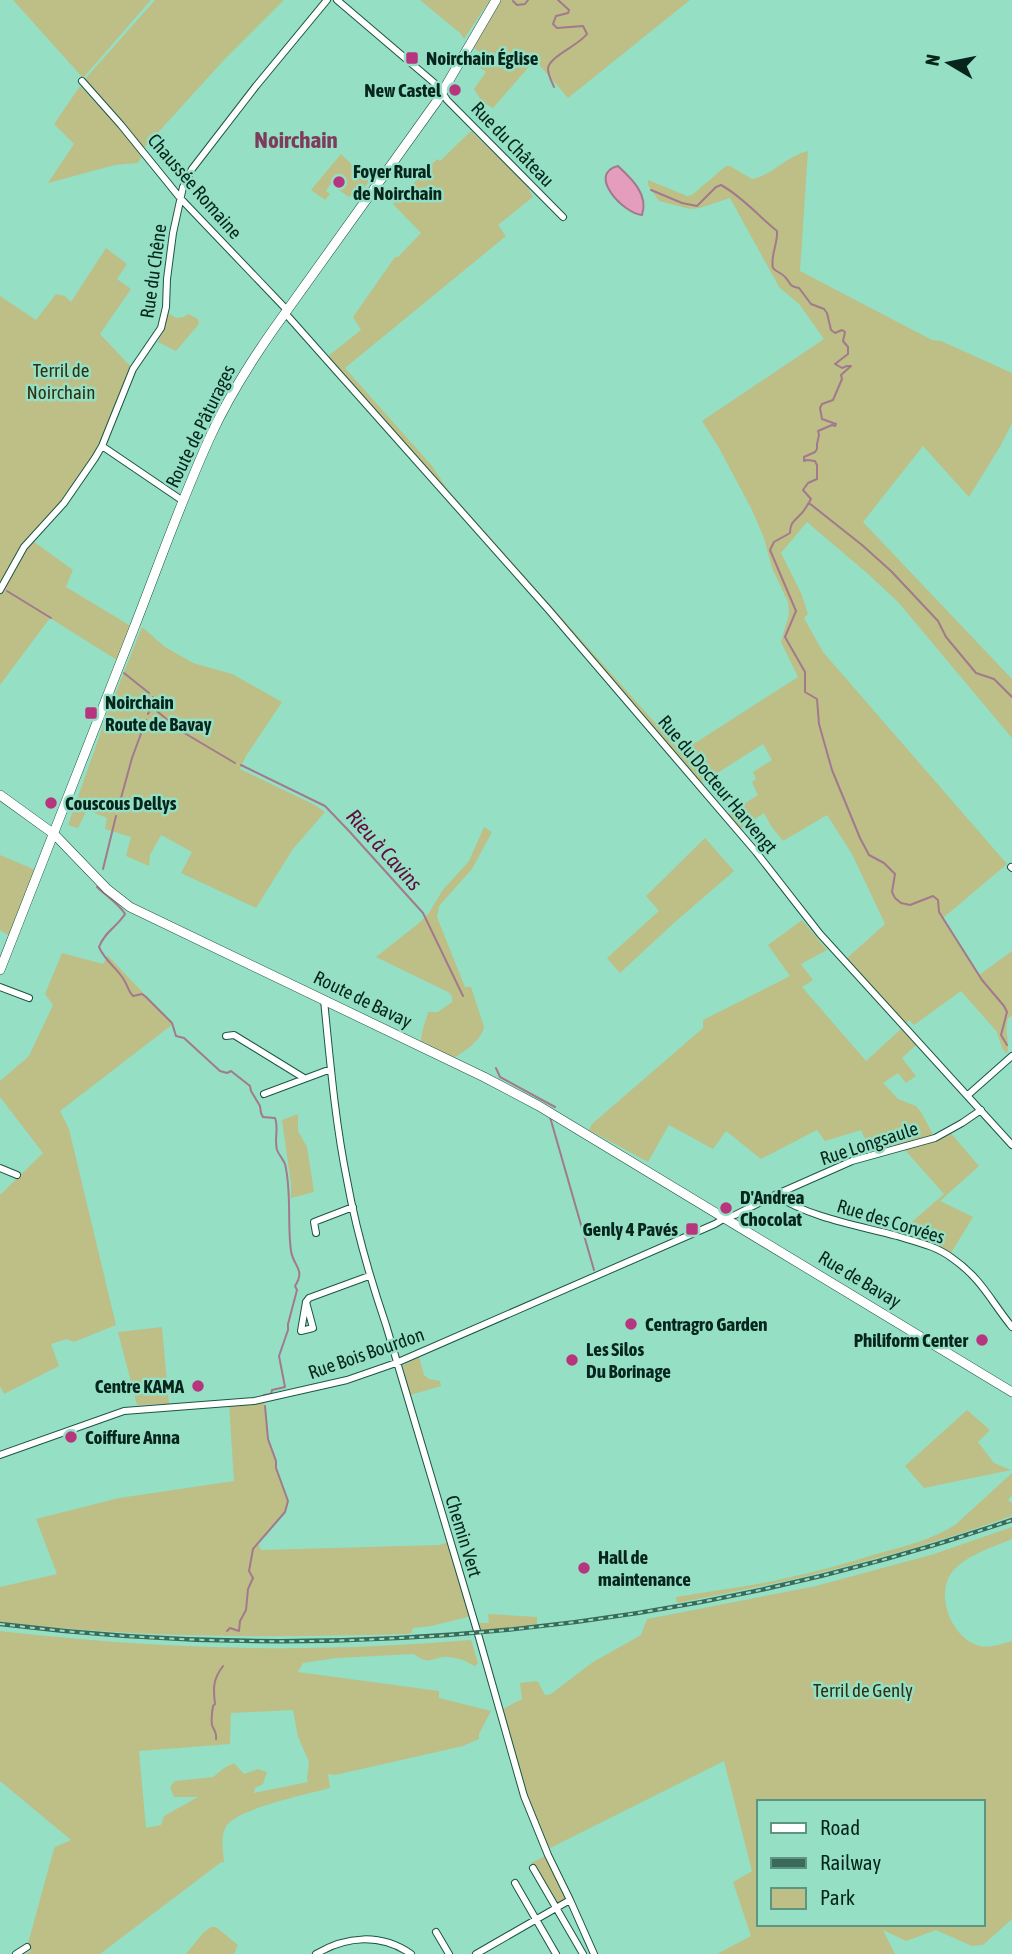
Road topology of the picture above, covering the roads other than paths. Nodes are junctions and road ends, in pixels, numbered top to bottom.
1 (327, 0) edge
2 (337, 0) edge
3 (496, 0) edge
4 (82, 81) dead end
5 (442, 93) junction
6 (181, 199) junction
7 (562, 217) dead end
8 (286, 311) junction
9 (102, 446) junction
10 (431, 479) joint
11 (183, 501) junction
12 (0, 590) edge
13 (0, 795) edge
14 (54, 834) junction
15 (0, 970) edge
16 (0, 987) edge
17 (29, 998) dead end
18 (324, 1000) junction
19 (226, 1036) dead end
20 (1012, 1056) edge
21 (331, 1069) junction
22 (304, 1078) junction
23 (264, 1094) dead end
24 (968, 1095) junction
25 (981, 1110) junction
26 (1012, 1145) edge
27 (0, 1168) edge
28 (17, 1175) dead end
29 (775, 1195) junction
30 (353, 1207) junction
31 (725, 1218) junction
32 (316, 1233) dead end
33 (369, 1276) junction
34 (306, 1302) dead end
35 (1012, 1327) edge
36 (397, 1363) junction
37 (1012, 1392) edge
38 (0, 1455) edge
39 (534, 1868) dead end
40 (515, 1883) dead end
41 (570, 1900) junction
42 (556, 1908) junction
43 (536, 1920) junction
44 (436, 1931) dead end
45 (27, 1947) dead end
46 (16, 1954) edge
47 (316, 1954) edge
48 (411, 1954) edge
49 (449, 1954) edge
50 (476, 1954) edge
51 (556, 1954) edge
52 (583, 1954) edge
53 (594, 1954) edge

1 - 6 street, Rue du Chêne
2 - 5 street, Rue du Château
3 - 5 main road, Route de Pâturages
4 - 6 street, Chaussée Romaine
5 - 7 street, Rue du Château
5 - 8 main road, Route de Pâturages
6 - 8 street, Chaussée Romaine
6 - 9 street, Rue du Chêne
8 - 10 street, Chaussée Romaine
8 - 11 main road, Route de Pâturages
9 - 11 street
9 - 12 street, Rue du Chêne
10 - 24 street, Rue du Docteur Harvengt
11 - 14 main road, Route de Pâturages
13 - 14 main road, Route de Bavay
14 - 15 main road, Route de Pâturages
14 - 18 main road, Route de Bavay
16 - 17 street
18 - 21 street, Chemin Vert
18 - 31 main road, Route de Bavay
19 - 22 street
20 - 24 street
21 - 22 street
21 - 30 street, Chemin Vert
22 - 23 street
24 - 25 street, Rue du Docteur Harvengt
25 - 26 street, Rue du Docteur Harvengt
25 - 29 street, Rue Longsaule
27 - 28 street
29 - 31 street, Rue Longsaule
29 - 35 street, Rue des Corvées
30 - 32 street
30 - 33 street, Chemin Vert
31 - 36 street, Rue Bois Bourdon
31 - 37 main road, Rue de Bavay
33 - 34 street
33 - 36 street, Chemin Vert
36 - 38 street, Rue Bois Bourdon
36 - 41 street, Chemin Vert
39 - 42 street
40 - 43 street
41 - 42 street
41 - 53 street, Chemin Vert
42 - 43 street
42 - 52 street
43 - 50 street
43 - 51 street
44 - 49 street
45 - 46 street
47 - 48 street

